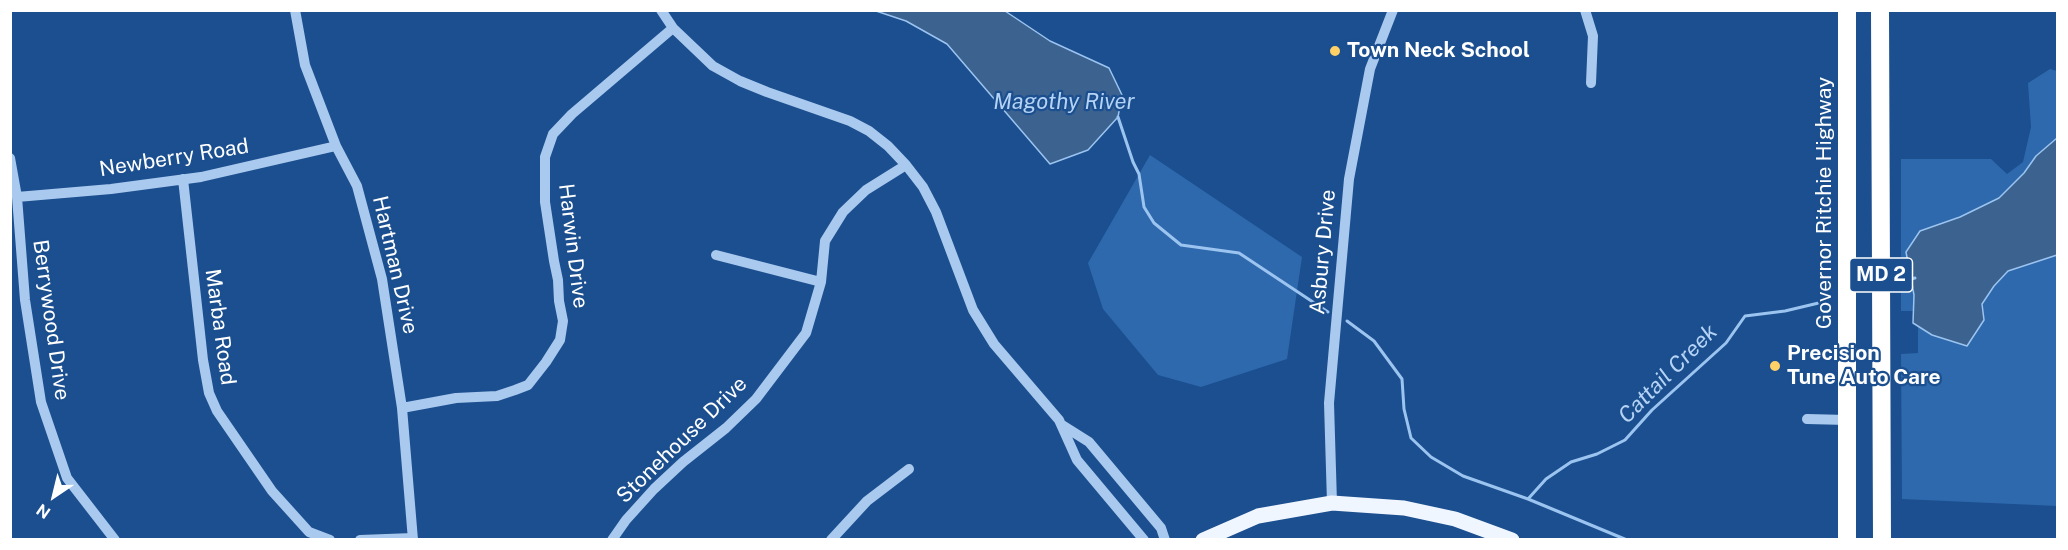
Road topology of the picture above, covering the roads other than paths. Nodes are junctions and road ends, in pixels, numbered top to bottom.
1 (295, 10) edge
2 (661, 10) edge
3 (1394, 10) edge
4 (1585, 10) edge
5 (1847, 10) edge
6 (1880, 10) edge
7 (673, 28) junction
8 (1591, 82) dead end
9 (336, 146) junction
10 (10, 158) edge
11 (906, 165) junction
12 (183, 180) junction
13 (17, 197) junction
14 (716, 255) dead end
15 (821, 282) junction
16 (402, 408) junction
17 (1808, 419) dead end
18 (1847, 420) junction
19 (1062, 424) junction
20 (909, 469) dead end
21 (1332, 502) junction
22 (413, 539) edge
23 (115, 540) edge
24 (330, 540) edge
25 (360, 540) edge
26 (612, 540) edge
27 (831, 540) edge
28 (1144, 540) edge
29 (1165, 540) edge
30 (1203, 540) edge
31 (1512, 540) edge
32 (1847, 540) edge
33 (1882, 540) edge

1 - 9 street, Hartman Drive
2 - 7 street
3 - 21 street, Asbury Drive
4 - 8 street
5 - 18 highway, Governor Ritchie Highway / MD 2
6 - 33 highway, MD 2
7 - 11 street
7 - 16 street, Harwin Drive
9 - 12 street, Newberry Road
9 - 16 street, Hartman Drive
10 - 13 street, Berrywood Drive
11 - 15 street, Stonehouse Drive
11 - 19 street
12 - 13 street, Newberry Road
12 - 24 street, Marba Road
13 - 23 street, Berrywood Drive
14 - 15 street
15 - 26 street, Stonehouse Drive
16 - 22 street, Hartman Drive
17 - 18 street
18 - 32 highway, Governor Ritchie Highway / MD 2
19 - 28 street
19 - 29 street
20 - 27 street
21 - 30 main road
21 - 31 main road
22 - 25 street

